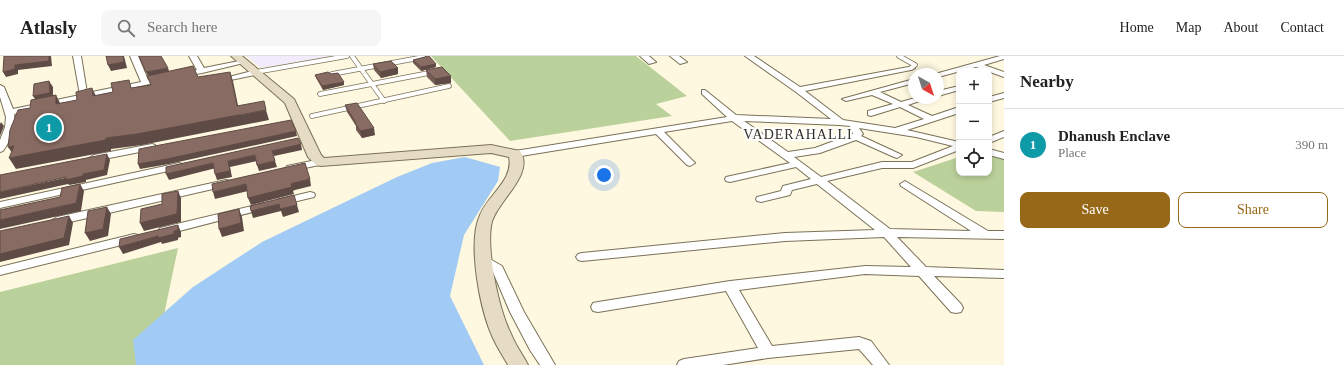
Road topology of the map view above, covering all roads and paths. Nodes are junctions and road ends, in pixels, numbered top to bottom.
1 (77, 56) edge
2 (134, 56) edge
3 (193, 56) edge
4 (347, 56) edge
5 (352, 56) edge
6 (644, 56) edge
7 (674, 56) edge
8 (749, 56) edge
9 (899, 56) edge
10 (424, 57) edge
11 (1004, 57) edge
12 (240, 59) edge
13 (652, 62) dead end
14 (683, 62) dead end
15 (975, 64) junction
16 (911, 68) edge
17 (362, 69) junction
18 (908, 69) edge
19 (442, 70) edge
20 (202, 71) junction
21 (256, 72) junction
22 (944, 73) edge
23 (332, 74) edge
24 (1004, 75) edge
25 (992, 78) edge
26 (221, 80) edge
27 (145, 83) junction
28 (908, 83) edge
29 (373, 84) junction
30 (449, 86) dead end
31 (0, 87) edge
32 (956, 89) edge
33 (799, 90) junction
34 (705, 92) dead end
35 (873, 92) junction
36 (944, 92) edge
37 (320, 94) dead end
38 (1004, 95) edge
39 (84, 96) junction
40 (846, 99) dead end
41 (992, 99) edge
42 (384, 101) junction
43 (908, 103) edge
44 (900, 105) junction
45 (956, 111) edge
46 (10, 112) junction
47 (871, 113) dead end
48 (734, 118) junction
49 (300, 119) junction
50 (932, 119) junction
51 (840, 122) junction
52 (852, 124) junction
53 (657, 130) junction
54 (897, 131) junction
55 (4, 134) edge
56 (1004, 134) edge
57 (856, 137) junction
58 (992, 139) edge
59 (165, 145) edge
60 (956, 145) edge
61 (956, 147) edge
62 (0, 149) edge
63 (992, 153) edge
64 (515, 154) junction
65 (786, 155) junction
66 (897, 155) dead end
67 (1004, 156) edge
68 (86, 160) edge
69 (321, 162) junction
70 (192, 163) edge
71 (690, 163) dead end
72 (797, 164) junction
73 (283, 170) edge
74 (730, 179) dead end
75 (237, 180) edge
76 (816, 180) junction
77 (904, 184) dead end
78 (310, 195) dead end
79 (762, 199) dead end
80 (0, 205) edge
81 (46, 224) edge
82 (887, 233) junction
83 (986, 235) junction
84 (1004, 235) edge
85 (582, 257) dead end
86 (483, 259) junction
87 (0, 271) edge
88 (922, 272) junction
89 (1004, 274) edge
90 (730, 286) junction
91 (598, 307) dead end
92 (956, 308) dead end
93 (768, 352) junction
94 (727, 362) edge
95 (518, 365) edge
96 (548, 365) edge
97 (684, 365) edge
98 (882, 365) edge

1 - 39 street
2 - 27 street
3 - 20 street
4 - 21 lane
5 - 17 lane
6 - 13 street
7 - 14 street
8 - 33 street
9 - 16 lane
10 - 17 lane
11 - 15 street
12 - 20 street
12 - 21 street
15 - 22 street
15 - 24 street
17 - 23 lane
17 - 29 lane
18 - 33 street
19 - 29 lane
20 - 27 street
21 - 26 street
21 - 49 street
24 - 25 street
27 - 39 street
28 - 35 street
29 - 37 lane
29 - 42 lane
30 - 42 lane
31 - 46 street
32 - 36 street
33 - 51 street
34 - 48 street
35 - 40 street
35 - 44 street
38 - 41 street
39 - 46 street
42 - 49 lane
43 - 44 street
44 - 47 street
44 - 50 street
45 - 50 street
46 - 55 street
48 - 51 street
48 - 53 street
48 - 65 street
49 - 69 street
50 - 54 street
51 - 52 street
52 - 54 street
52 - 57 street
53 - 64 street
53 - 71 street
54 - 60 street
55 - 62 street
56 - 58 street
57 - 65 street
57 - 66 street
59 - 68 street
61 - 76 street
63 - 67 street
64 - 69 street
64 - 86 street
65 - 72 street
69 - 73 street
70 - 80 street
72 - 74 street
72 - 76 street
75 - 81 street
76 - 79 street
76 - 82 street
77 - 83 street
78 - 87 street
82 - 83 street
82 - 85 street
82 - 88 street
83 - 84 street
86 - 95 street
86 - 96 street
88 - 89 street
88 - 90 street
88 - 92 street
90 - 91 street
90 - 93 street
93 - 94 street
93 - 98 street
94 - 97 street

